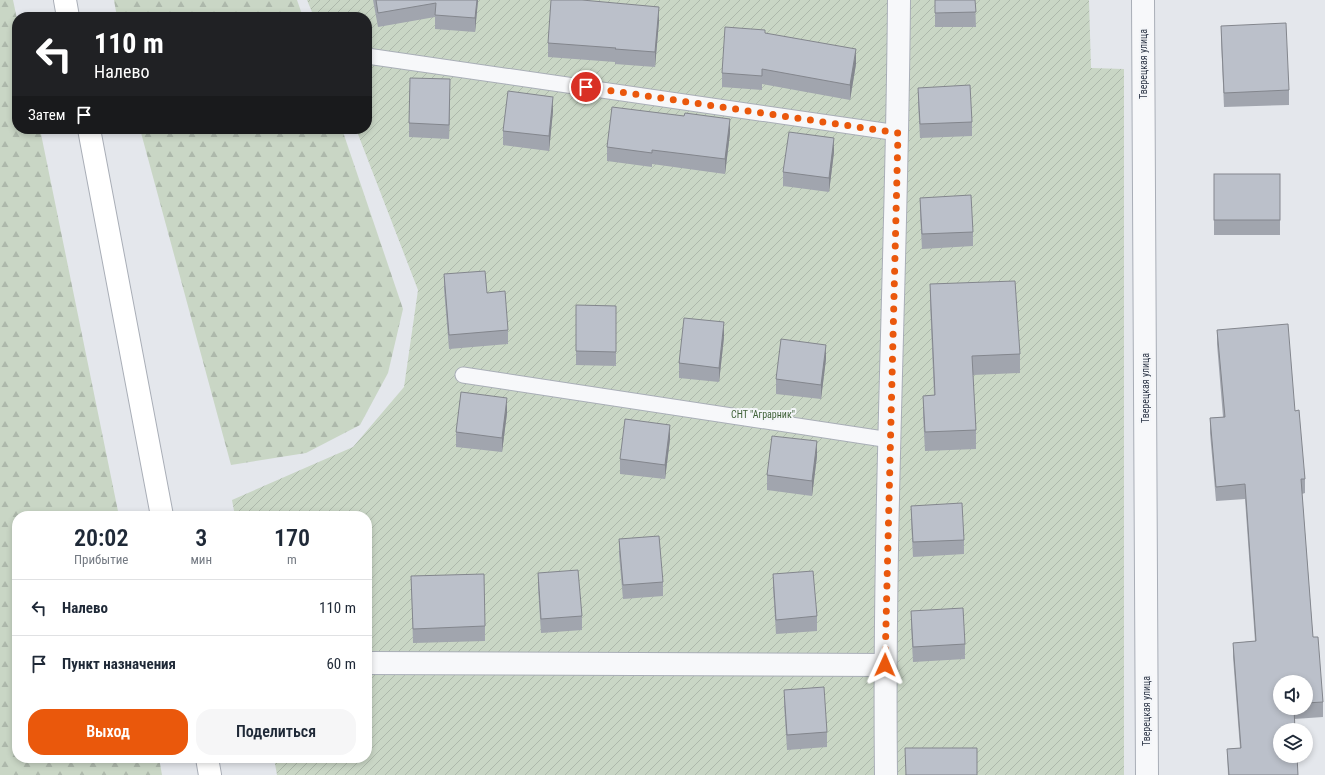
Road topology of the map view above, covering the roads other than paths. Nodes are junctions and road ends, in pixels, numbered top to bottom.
1 (65, 0) edge
2 (899, 0) edge
3 (1143, 0) edge
4 (67, 12) edge
5 (372, 57) edge
6 (898, 133) junction
7 (90, 134) edge
8 (463, 375) dead end
9 (890, 440) junction
10 (161, 511) edge
11 (372, 663) edge
12 (885, 665) junction
13 (208, 763) edge
14 (210, 775) edge
15 (886, 775) edge
16 (1147, 775) edge

1 - 4 main road
2 - 6 street
3 - 16 street, Тверецкая улица
5 - 6 lane
6 - 9 street
7 - 10 main road
8 - 9 lane
9 - 12 street
11 - 12 street
12 - 15 street
13 - 14 main road

